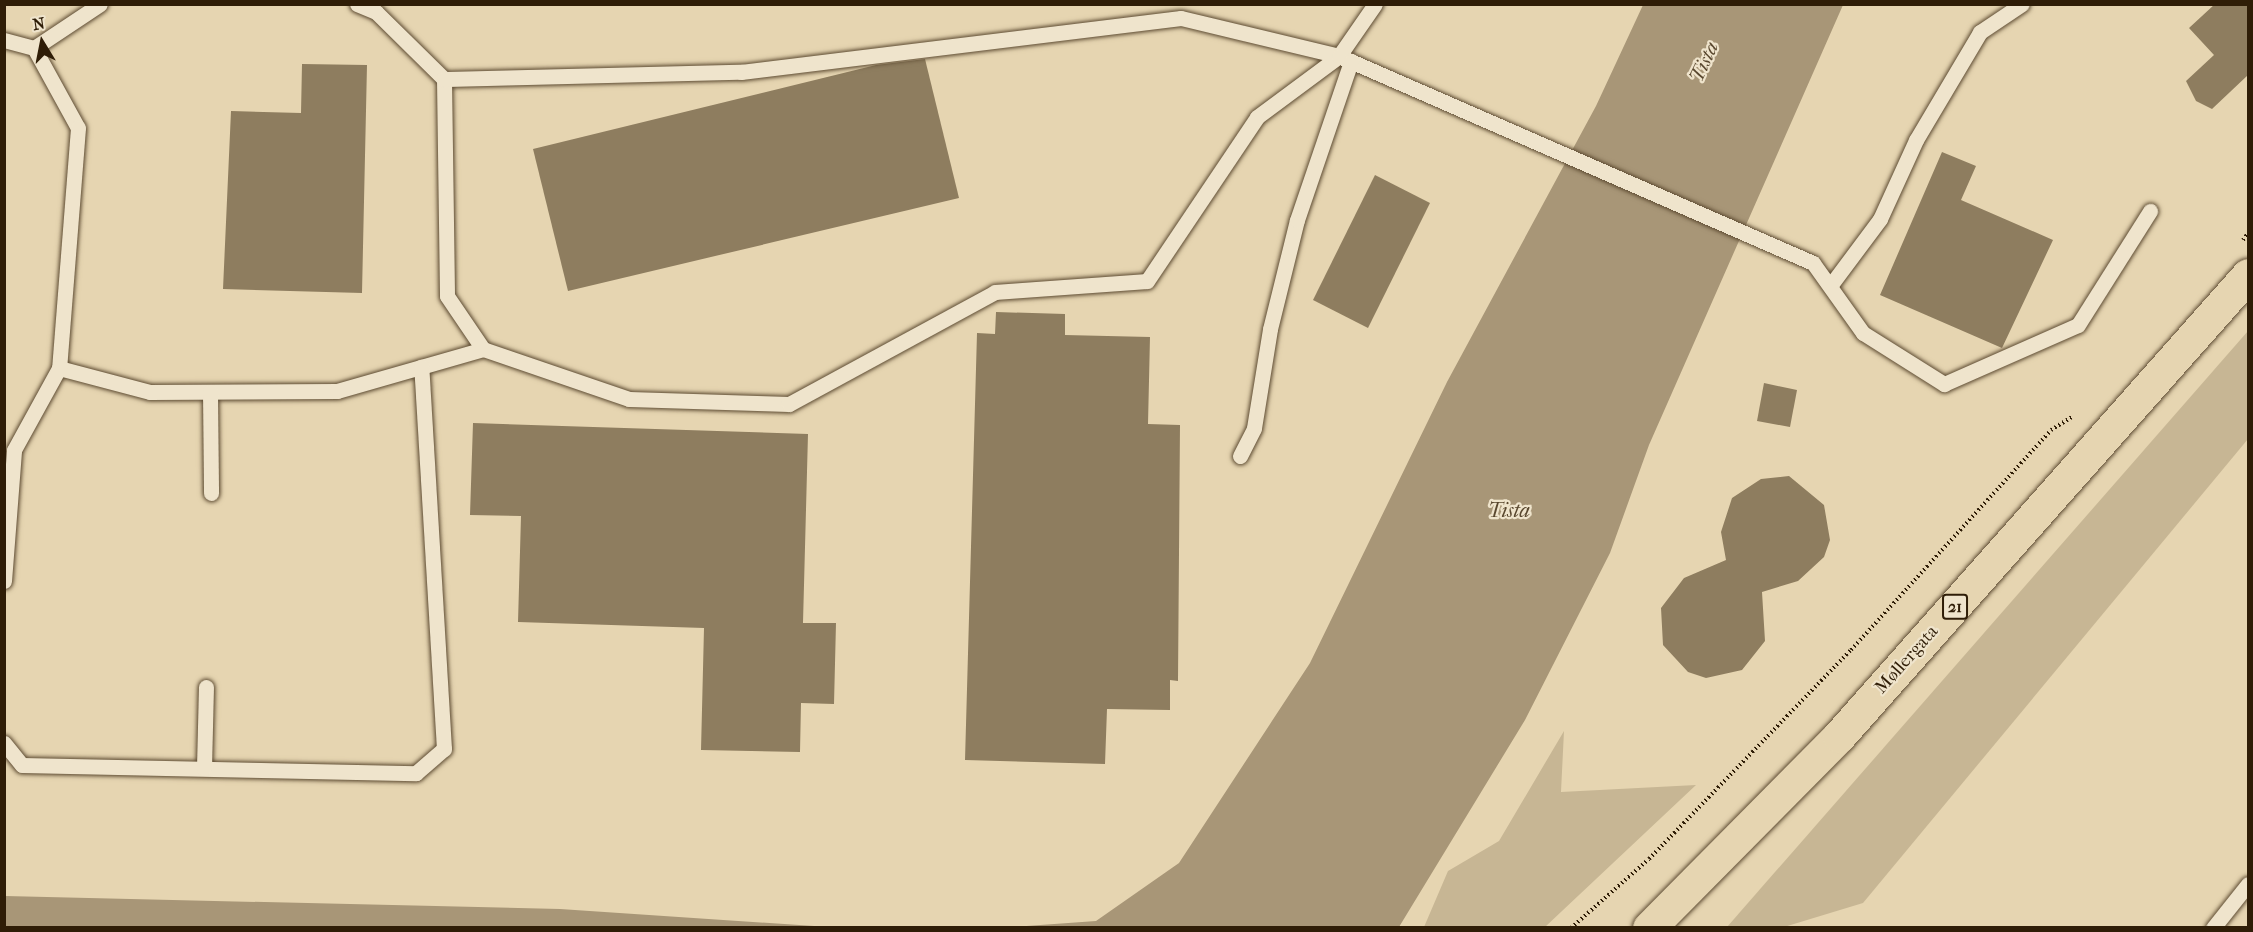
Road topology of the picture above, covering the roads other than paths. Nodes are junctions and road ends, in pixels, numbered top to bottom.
1 (100, 4) edge
2 (357, 4) edge
3 (1375, 4) edge
4 (2022, 4) edge
5 (4, 40) edge
6 (34, 48) junction
7 (1345, 59) junction
8 (444, 79) junction
9 (2150, 211) dead end
10 (2242, 262) edge
11 (1830, 286) junction
12 (483, 349) junction
13 (421, 367) junction
14 (59, 368) junction
15 (210, 392) junction
16 (1240, 456) dead end
17 (211, 494) dead end
18 (4, 581) edge
19 (206, 687) dead end
20 (4, 743) edge
21 (204, 768) junction
22 (2248, 884) edge
23 (1649, 927) edge
24 (2213, 927) edge

1 - 6 lane
2 - 8 lane
3 - 7 lane
4 - 11 lane
5 - 6 lane
6 - 14 lane
7 - 8 lane
7 - 11 lane
7 - 12 lane
7 - 16 lane
8 - 12 lane
9 - 11 lane
10 - 23 main road, Møllergata / 21
12 - 13 lane
13 - 15 lane
13 - 21 lane
14 - 15 lane
14 - 18 lane
15 - 17 lane
19 - 21 lane
20 - 21 lane
22 - 24 lane

